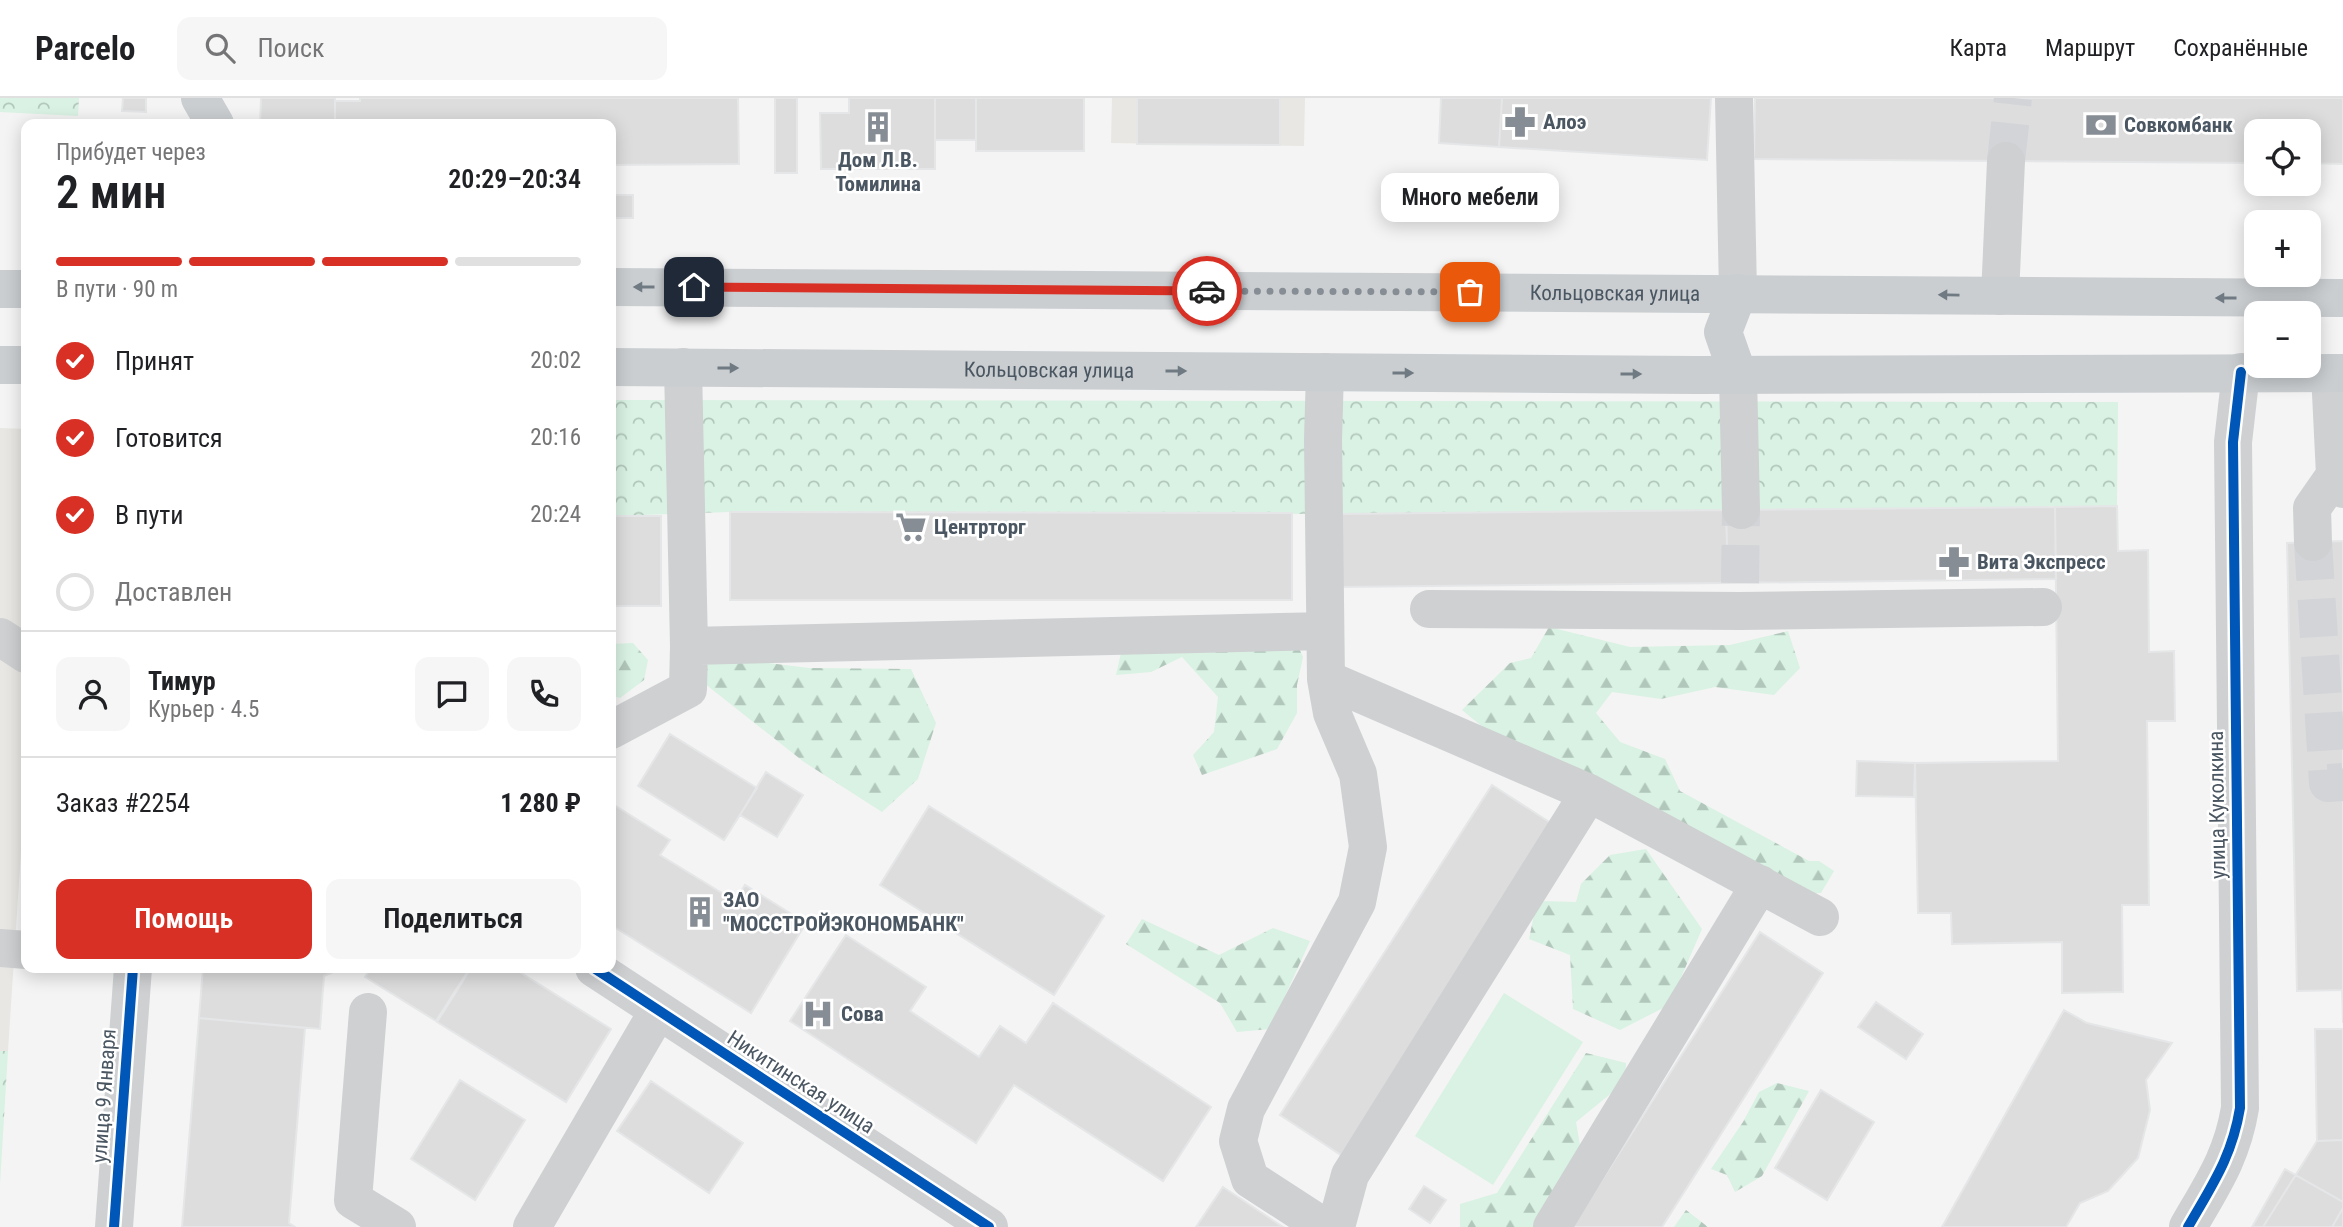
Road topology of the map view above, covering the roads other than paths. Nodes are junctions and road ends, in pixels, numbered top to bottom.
1 (190, 98) edge
2 (200, 98) edge
3 (1734, 98) edge
4 (189, 119) edge
5 (212, 119) edge
6 (2006, 161) tunnel mouth
7 (616, 287) edge
8 (0, 289) edge
9 (21, 289) edge
10 (1738, 293) junction
11 (2000, 296) junction
12 (2343, 299) edge
13 (0, 365) edge
14 (21, 365) edge
15 (616, 367) edge
16 (683, 368) junction
17 (1325, 372) junction
18 (2241, 372) junction
19 (2337, 373) edge
20 (1738, 375) junction
21 (2339, 468) edge
22 (1741, 510) tunnel mouth
23 (2313, 542) tunnel mouth
24 (2043, 607) dead end
25 (1429, 609) dead end
26 (1325, 631) junction
27 (0, 637) edge
28 (689, 646) junction
29 (21, 651) edge
30 (1326, 679) junction
31 (616, 727) edge
32 (1589, 793) junction
33 (1760, 884) junction
34 (1820, 917) dead end
35 (0, 948) edge
36 (21, 950) edge
37 (133, 973) edge
38 (601, 973) edge
39 (658, 1011) junction
40 (368, 1012) dead end
41 (114, 1227) edge
42 (397, 1227) edge
43 (532, 1227) edge
44 (989, 1227) edge
45 (1324, 1227) edge
46 (1336, 1227) edge
47 (1552, 1227) edge
48 (2188, 1227) edge

1 - 4 main road
2 - 5 main road
3 - 10 street
6 - 11 street
10 -> 7 main road, Кольцовская улица
8 - 9 main road
11 -> 10 main road, Кольцовская улица
10 - 20 main road, Кольцовская улица
12 -> 11 main road, Кольцовская улица
13 - 14 main road
15 - 16 main road, Кольцовская улица
16 -> 17 main road, Кольцовская улица
16 - 28 street
17 -> 20 main road, Кольцовская улица
17 - 26 street
18 - 19 main road, Кольцовская улица
18 - 20 main road, Кольцовская улица
18 - 48 street, улица Куколкина
19 - 21 street
20 - 22 street
21 - 23 street
24 - 25 street
26 - 28 street
26 - 30 street
27 - 29 street
28 - 31 street
30 - 32 street
30 - 45 street
32 - 33 street
32 - 46 street
33 - 34 street
33 - 47 street
35 - 36 street
37 - 41 street, улица 9 Января
38 - 39 street, Никитинская улица
39 - 43 street
39 - 44 street, Никитинская улица
40 - 42 street

